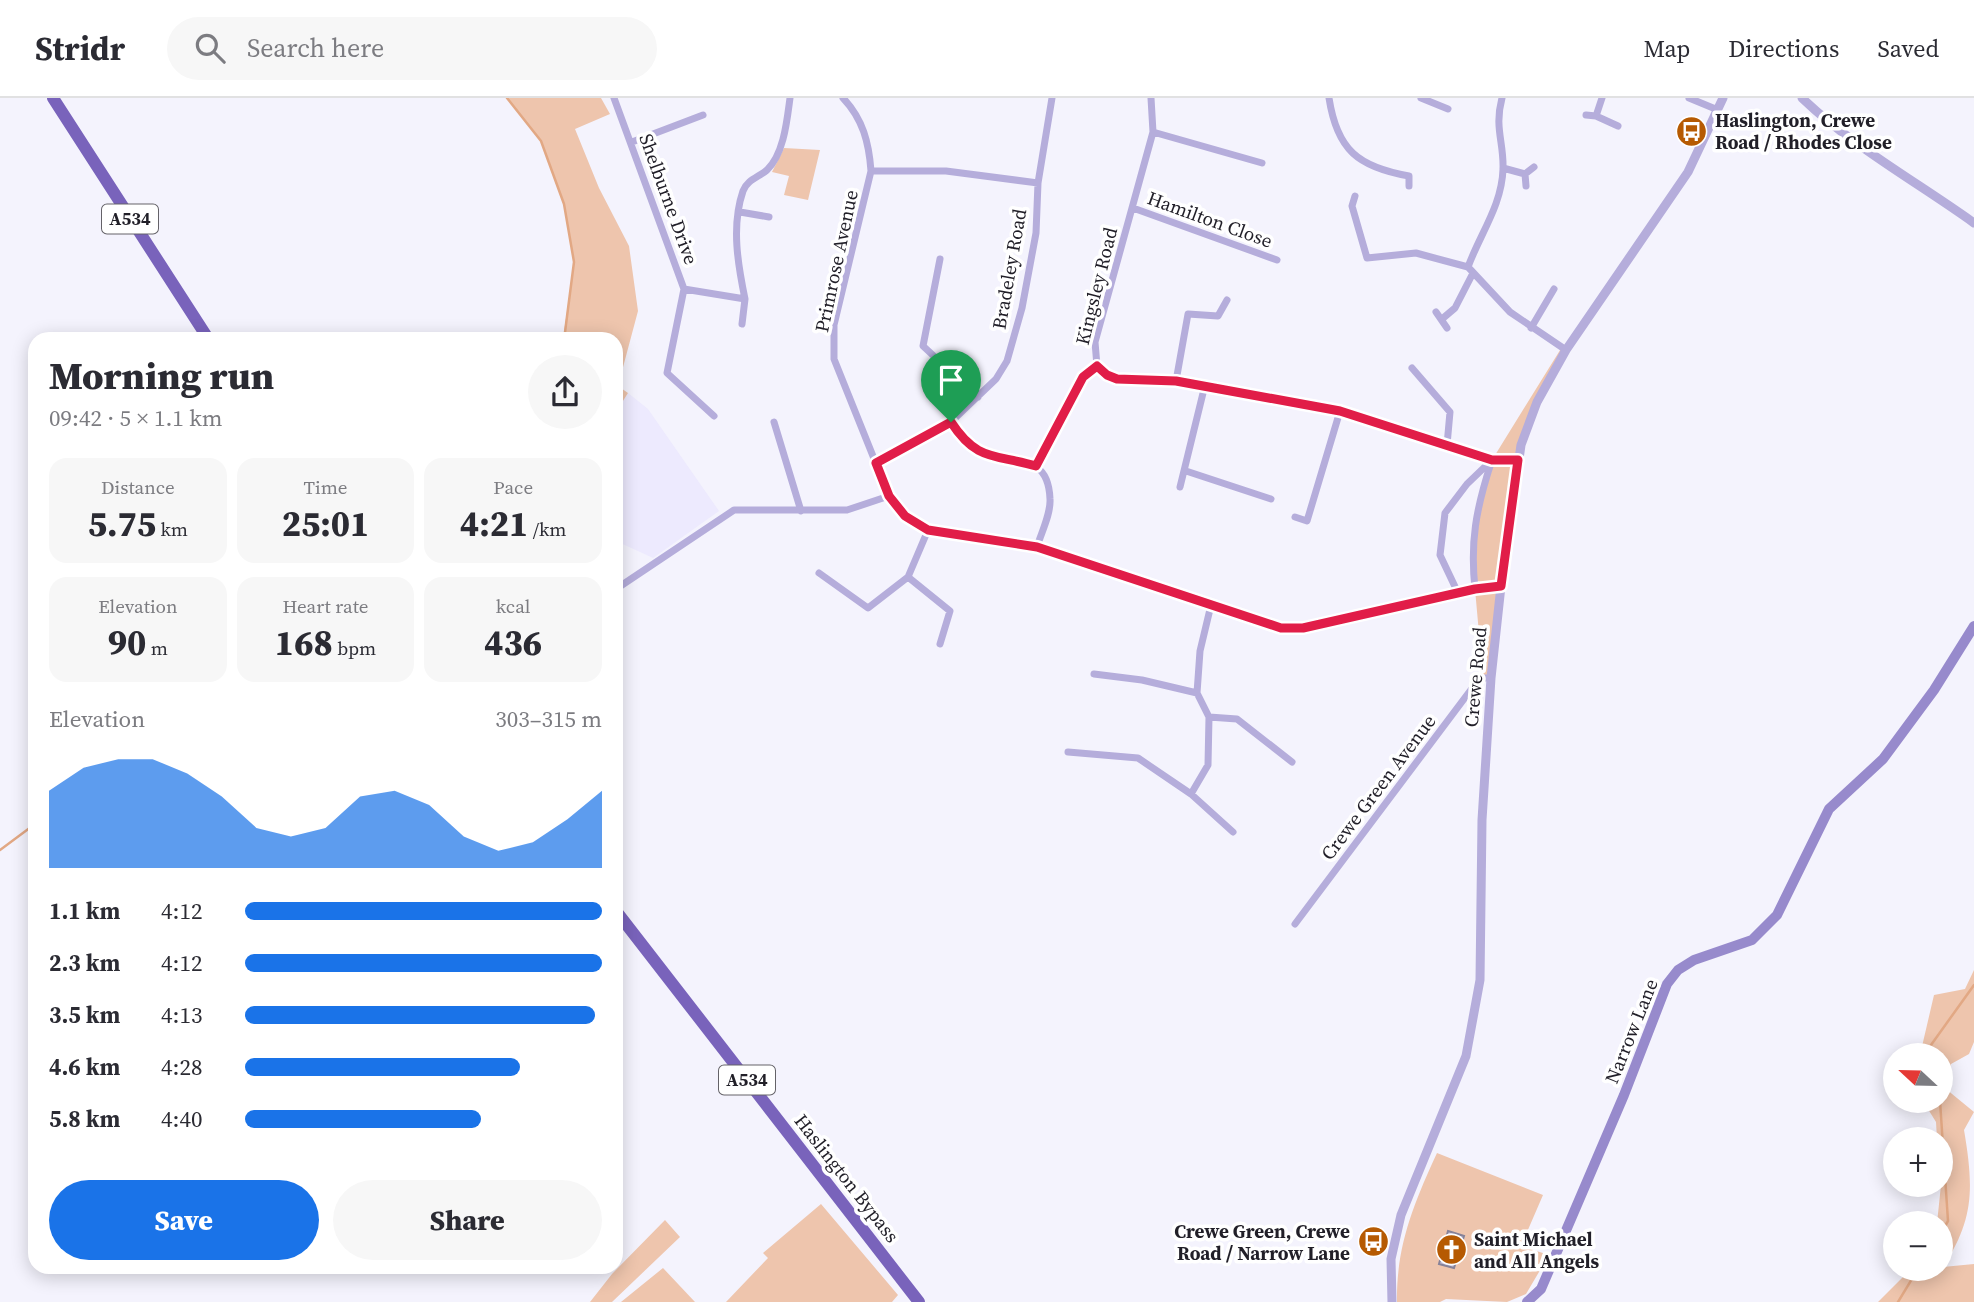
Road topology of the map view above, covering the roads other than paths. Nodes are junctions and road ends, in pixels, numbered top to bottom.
1 (53, 98) edge
2 (614, 98) edge
3 (790, 98) edge
4 (1052, 98) edge
5 (1152, 98) edge
6 (1329, 98) edge
7 (1421, 98) edge
8 (1502, 98) edge
9 (1602, 98) edge
10 (1689, 98) edge
11 (1723, 98) edge
12 (1802, 98) edge
13 (848, 99) edge
14 (1448, 110) dead end
15 (1718, 110) junction
16 (703, 115) dead end
17 (1586, 115) dead end
18 (1597, 116) junction
19 (1618, 126) dead end
20 (1153, 132) junction
21 (632, 142) junction
22 (1262, 163) dead end
23 (1534, 167) dead end
24 (1503, 168) junction
25 (1415, 169) dead end
26 (871, 171) junction
27 (1525, 174) junction
28 (1409, 176) junction
29 (1038, 183) junction
30 (1409, 186) dead end
31 (1526, 186) dead end
32 (1355, 195) dead end
33 (1133, 208) junction
34 (740, 212) junction
35 (769, 217) dead end
36 (1974, 223) edge
37 (940, 259) dead end
38 (1277, 260) dead end
39 (1471, 270) junction
40 (684, 289) junction
41 (1554, 289) dead end
42 (746, 299) junction
43 (1227, 300) dead end
44 (1436, 312) dead end
45 (1442, 319) junction
46 (742, 324) dead end
47 (1447, 328) dead end
48 (1531, 328) junction
49 (204, 332) edge
50 (1566, 350) junction
51 (1097, 366) junction
52 (1412, 368) dead end
53 (1176, 381) junction
54 (1205, 385) junction
55 (978, 397) junction
56 (1340, 411) junction
57 (714, 416) dead end
58 (774, 422) dead end
59 (951, 422) junction
60 (1447, 444) junction
61 (1492, 460) junction
62 (1518, 460) junction
63 (876, 463) junction
64 (1036, 466) junction
65 (1186, 471) junction
66 (1180, 486) dead end
67 (889, 496) junction
68 (1271, 499) dead end
69 (801, 511) junction
70 (1295, 517) dead end
71 (928, 530) junction
72 (1037, 547) junction
73 (820, 573) dead end
74 (908, 577) junction
75 (623, 584) edge
76 (1501, 586) junction
77 (1475, 589) junction
78 (1458, 593) junction
79 (1211, 605) junction
80 (1974, 626) edge
81 (940, 644) dead end
82 (1094, 674) dead end
83 (1491, 678) junction
84 (1197, 693) junction
85 (1209, 717) junction
86 (1068, 752) dead end
87 (1292, 762) dead end
88 (1191, 794) junction
89 (1233, 832) dead end
90 (623, 920) edge
91 (1295, 924) dead end
92 (919, 1302) edge
93 (1392, 1302) edge
94 (1527, 1302) edge

1 - 49 highway, A534
2 - 21 street, Shelburne Drive
3 - 34 street
4 - 29 street, Bradeley Road
5 - 20 street, Kingsley Road
6 - 28 street
7 - 14 street
8 - 24 street
9 - 18 street
10 - 15 street
11 - 15 street, Crewe Road
12 - 36 street
13 - 26 street, Primrose Avenue
15 - 50 street, Crewe Road
16 - 21 street
17 - 18 street
18 - 19 street
20 - 22 street
20 - 33 street, Kingsley Road
21 - 40 street, Shelburne Drive
23 - 27 street
24 - 27 street
24 - 39 street
25 - 28 street
26 - 29 street
26 - 63 street, Primrose Avenue
27 - 31 street
28 - 30 street
29 - 55 street, Bradeley Road
32 - 39 street
33 - 38 street, Hamilton Close
33 - 51 street, Kingsley Road
34 - 35 street
34 - 42 street
37 - 55 street
39 - 45 street
39 - 48 street
40 - 42 street
40 - 57 street, Shelburne Drive
41 - 48 street
42 - 46 street
43 - 53 street
44 - 45 street
45 - 47 street
48 - 50 street
50 - 62 street, Crewe Road
51 - 53 street
51 - 64 street, Kingsley Road
52 - 60 street
53 - 54 street
54 - 56 street
54 - 65 street
55 - 59 street, Bradeley Road
56 - 60 street
56 - 70 street
58 - 69 street
59 - 63 street, Bradeley Road
59 - 64 street
60 - 61 street
61 - 62 street
61 - 77 street
61 - 78 street
62 - 76 street, Crewe Road
63 - 67 street, Primrose Avenue
64 - 72 street
65 - 66 street
65 - 68 street
67 - 69 street
67 - 71 street, Primrose Avenue
69 - 75 street
71 - 72 street, Primrose Avenue
71 - 74 street
72 - 79 street, Primrose Avenue
73 - 74 street
74 - 81 street
76 - 77 street, Primrose Avenue
76 - 83 street, Crewe Road
77 - 78 street, Primrose Avenue
78 - 79 street, Primrose Avenue
79 - 84 street
80 - 94 main road, Narrow Lane
82 - 84 street
83 - 91 street, Crewe Green Avenue
83 - 93 street, Crewe Road
84 - 85 street
85 - 87 street
85 - 88 street
86 - 88 street
88 - 89 street
90 - 92 highway, Haslington Bypass / A534

